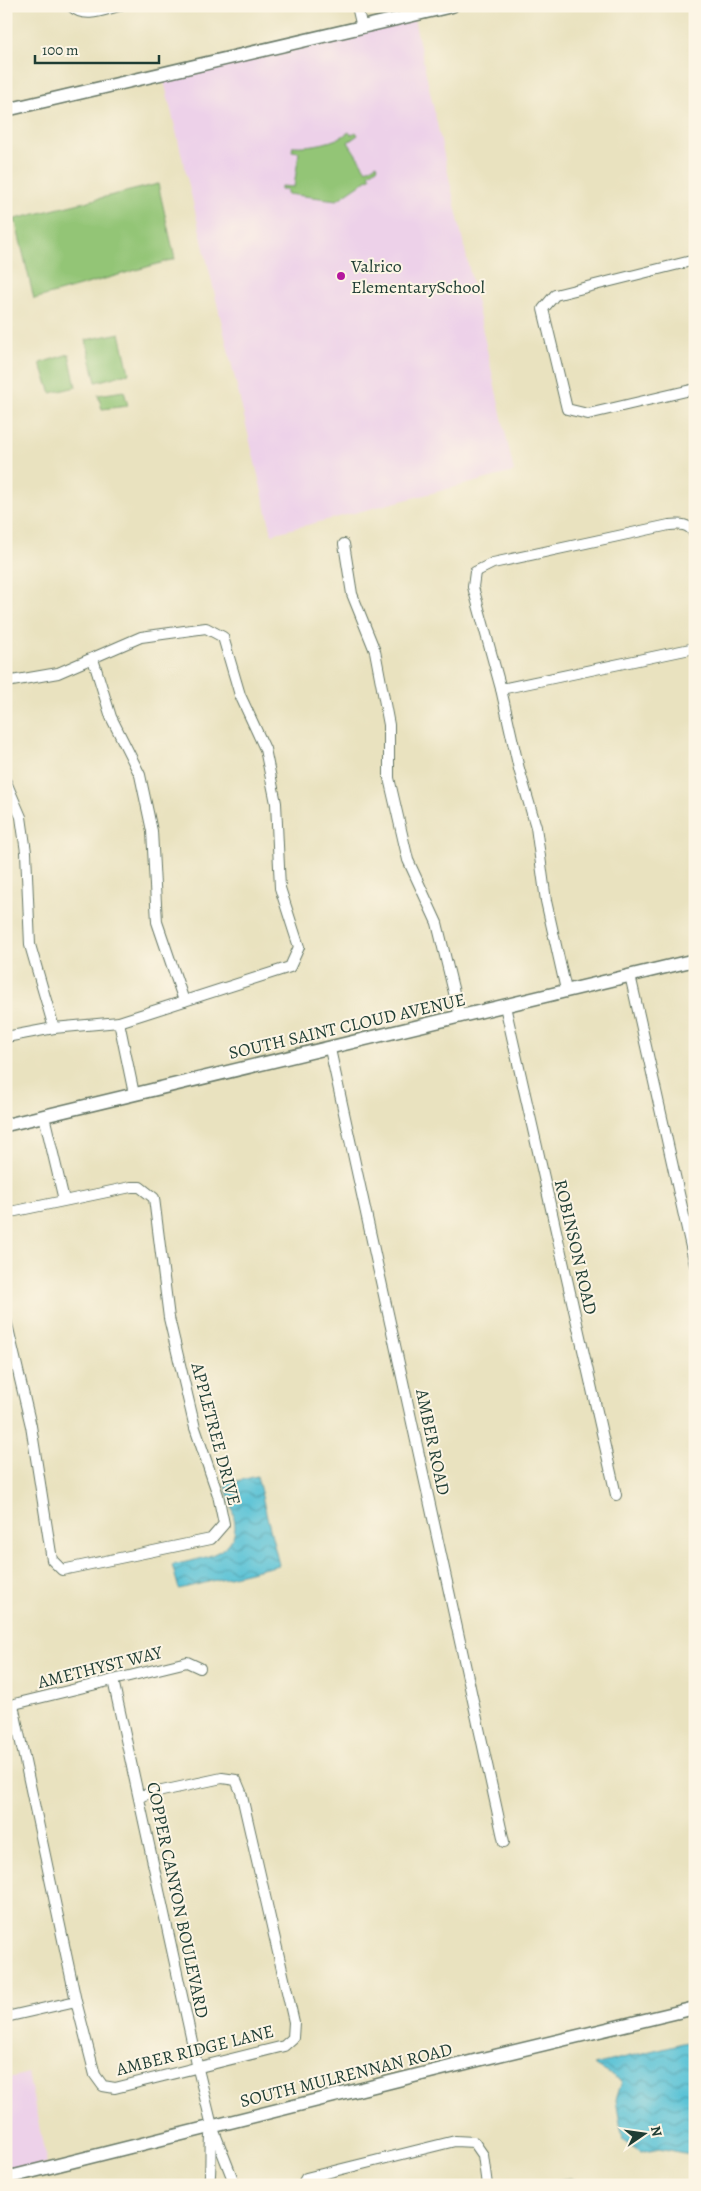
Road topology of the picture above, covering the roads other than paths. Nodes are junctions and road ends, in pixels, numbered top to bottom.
1 (71, 6) edge
2 (119, 6) edge
3 (357, 6) edge
4 (452, 6) edge
5 (362, 28) junction
6 (6, 110) edge
7 (695, 260) edge
8 (695, 389) edge
9 (695, 534) edge
10 (344, 544) dead end
11 (695, 648) edge
12 (93, 659) junction
13 (6, 682) edge
14 (501, 689) junction
15 (6, 782) edge
16 (695, 960) edge
17 (630, 975) junction
18 (566, 990) junction
19 (184, 1001) junction
20 (504, 1006) junction
21 (460, 1017) junction
22 (118, 1022) junction
23 (54, 1028) junction
24 (6, 1037) edge
25 (330, 1049) junction
26 (134, 1094) junction
27 (44, 1116) junction
28 (6, 1125) edge
29 (64, 1200) junction
30 (6, 1213) edge
31 (695, 1264) edge
32 (6, 1320) edge
33 (616, 1495) dead end
34 (695, 1551) edge
35 (695, 1574) edge
36 (200, 1668) dead end
37 (113, 1680) junction
38 (10, 1705) edge
39 (139, 1796) junction
40 (504, 1842) dead end
41 (76, 2002) junction
42 (695, 2008) edge
43 (6, 2017) edge
44 (198, 2069) junction
45 (212, 2126) junction
46 (6, 2178) edge
47 (209, 2185) edge
48 (235, 2185) edge
49 (302, 2185) edge
50 (487, 2185) edge

1 - 2 street
3 - 5 street
4 - 5 street
5 - 6 street
7 - 8 street
9 - 14 street
10 - 21 street
11 - 14 street
12 - 13 street
12 - 19 street
12 - 19 street
14 - 18 street
15 - 23 street
16 - 17 street, SOUTH SAINT CLOUD AVENUE
17 - 18 street, SOUTH SAINT CLOUD AVENUE
17 - 31 street
18 - 20 street, SOUTH SAINT CLOUD AVENUE
19 - 22 street
20 - 21 street, SOUTH SAINT CLOUD AVENUE
20 - 33 street, ROBINSON ROAD
21 - 25 street, SOUTH SAINT CLOUD AVENUE
22 - 23 street
22 - 26 street
23 - 24 street
25 - 26 street, SOUTH SAINT CLOUD AVENUE
25 - 40 street, AMBER ROAD
26 - 27 street, SOUTH SAINT CLOUD AVENUE
27 - 28 street, SOUTH SAINT CLOUD AVENUE
27 - 29 street
29 - 30 street, APPLETREE DRIVE
29 - 32 street, APPLETREE DRIVE
34 - 35 street
36 - 37 street, AMETHYST WAY
37 - 38 street, AMETHYST WAY
37 - 39 street, COPPER CANYON BOULEVARD
38 - 41 street, AMBER RIDGE LANE
39 - 44 street, COPPER CANYON BOULEVARD
39 - 44 street, AMBER RIDGE LANE
41 - 43 street
41 - 44 street, AMBER RIDGE LANE
42 - 45 street, SOUTH MULRENNAN ROAD
44 - 45 street, COPPER CANYON BOULEVARD
45 - 46 street, SOUTH MULRENNAN ROAD
45 - 47 street, COPPER CANYON BOULEVARD
45 - 48 street, COPPER CANYON BOULEVARD
49 - 50 street

